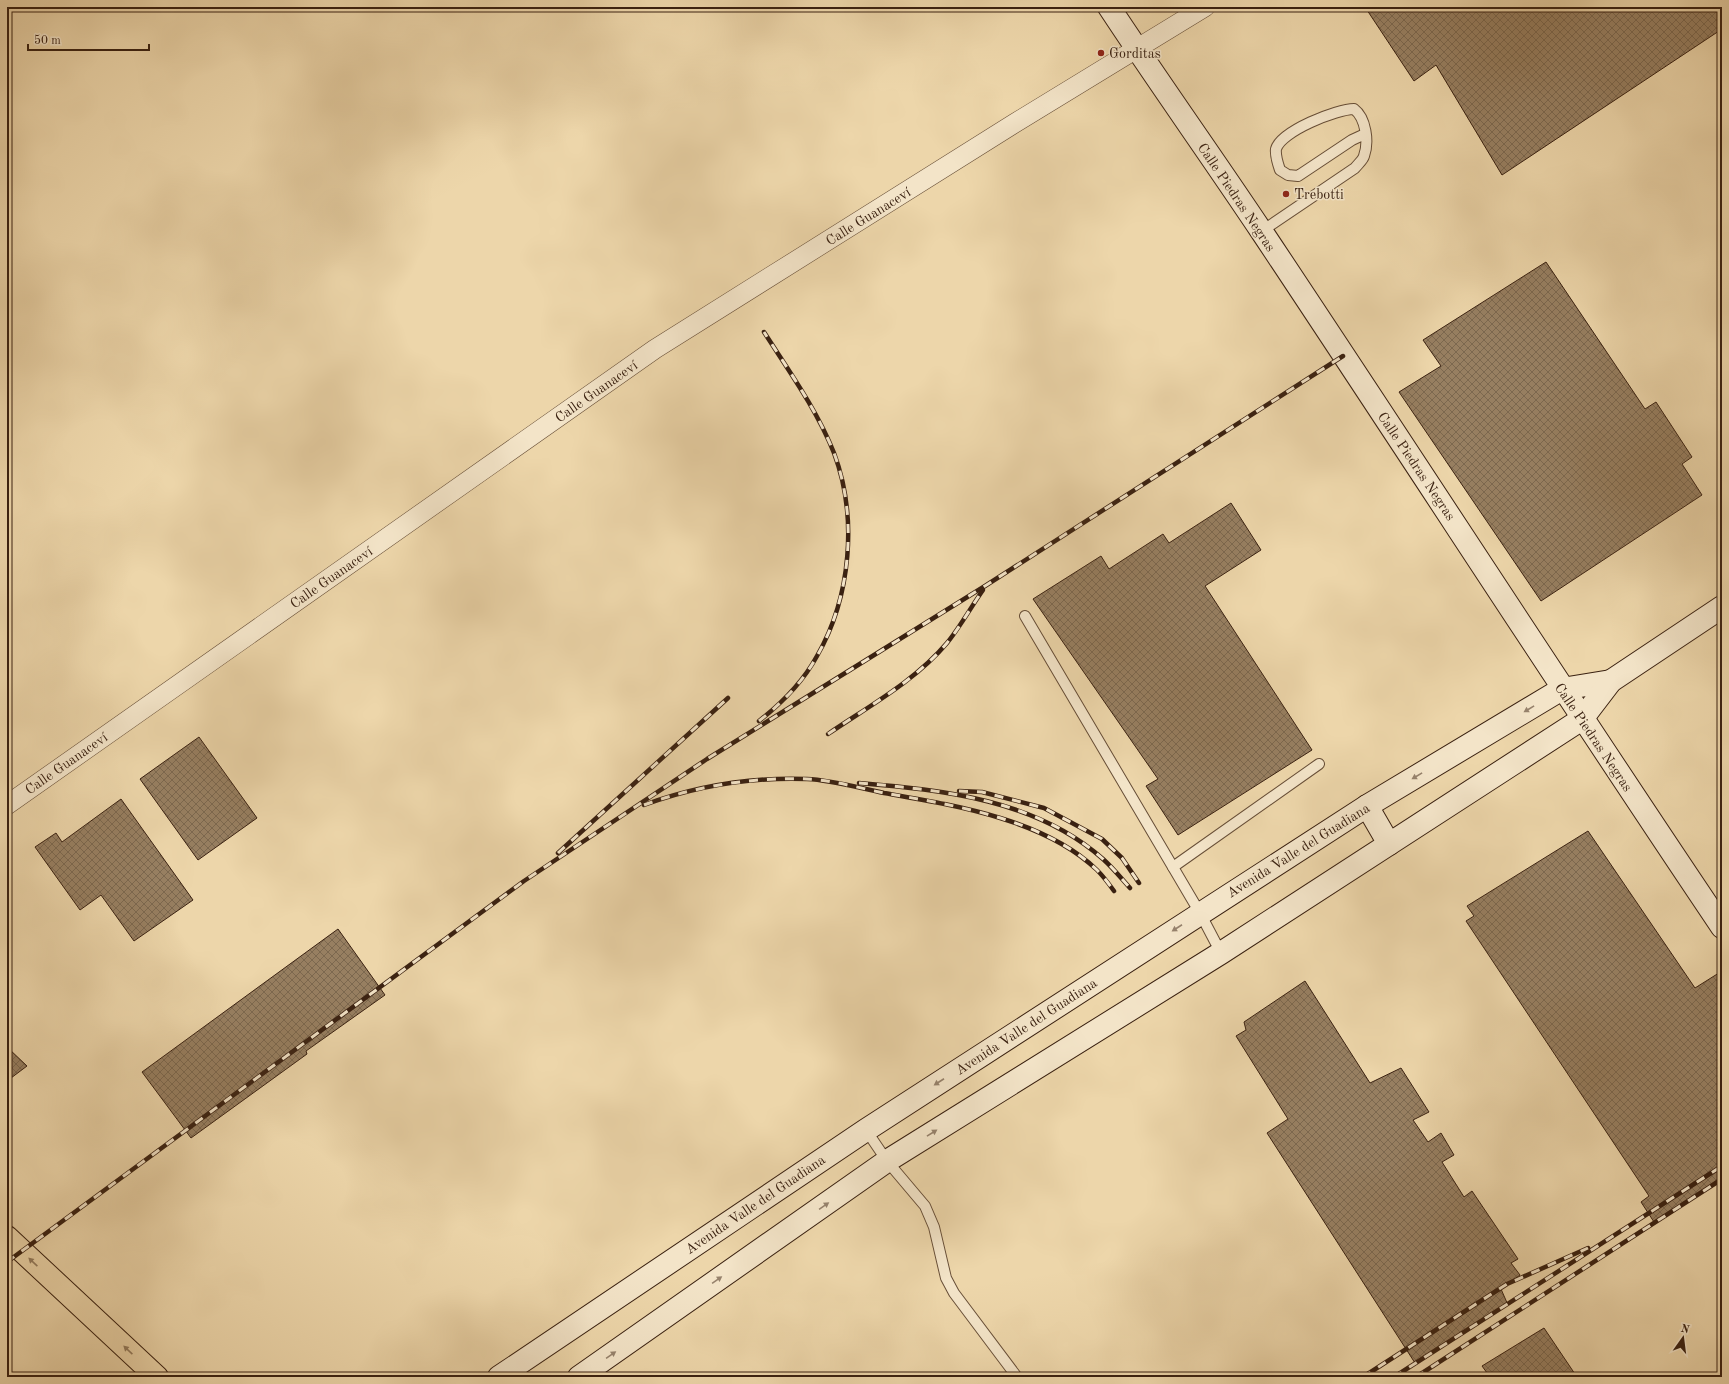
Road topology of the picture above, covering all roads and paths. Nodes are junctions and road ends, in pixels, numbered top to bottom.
1 (1109, 7) edge
2 (1205, 7) edge
3 (1136, 48) junction
4 (1365, 134) junction
5 (1262, 231) junction
6 (1722, 607) edge
7 (1025, 616) dead end
8 (1611, 681) junction
9 (1562, 689) junction
10 (1582, 719) junction
11 (1320, 764) dead end
12 (7, 805) edge
13 (1367, 806) junction
14 (1389, 844) junction
15 (1173, 867) junction
16 (1200, 913) junction
17 (1722, 928) edge
18 (1221, 953) junction
19 (866, 1130) junction
20 (887, 1161) junction
21 (7, 1238) edge
22 (157, 1377) edge
23 (499, 1377) edge
24 (579, 1377) edge
25 (1016, 1377) edge

1 - 3 main road, Calle Piedras Negras
2 - 3 street, Calle Guanaceví
3 - 5 main road, Calle Piedras Negras
3 - 12 street, Calle Guanaceví
4 - 4 lane
4 - 5 lane
5 - 9 main road, Calle Piedras Negras
6 - 8 main road
7 - 15 lane
8 - 9 main road
8 - 10 main road
9 - 10 main road, Calle Piedras Negras
9 -> 13 main road, Avenida Valle del Guadiana
10 - 14 main road
10 - 17 main road, Calle Piedras Negras
11 - 15 lane
13 - 14 main road
13 - 16 main road, Avenida Valle del Guadiana
14 - 18 main road
15 - 16 lane
16 - 18 lane
16 -> 19 main road, Avenida Valle del Guadiana
20 -> 18 main road
19 - 20 lane
19 - 23 main road, Avenida Valle del Guadiana
24 -> 20 main road
20 - 25 lane
22 -> 21 main road

